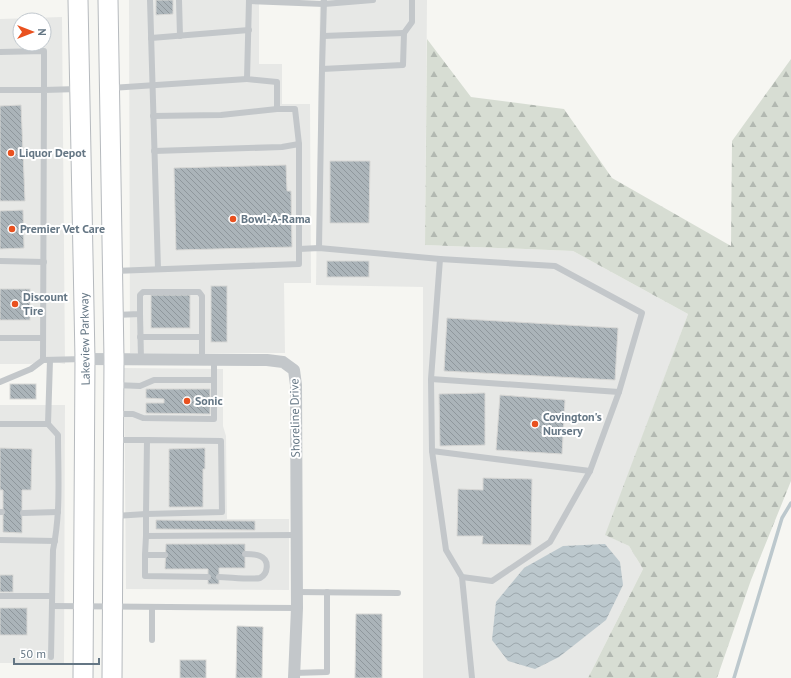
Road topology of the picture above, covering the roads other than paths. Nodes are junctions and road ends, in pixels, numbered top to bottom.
1 (78, 0) edge
2 (108, 0) edge
3 (150, 0) edge
4 (179, 0) edge
5 (373, 0) edge
6 (412, 0) edge
7 (248, 1) edge
8 (324, 2) edge
9 (249, 30) junction
10 (404, 33) junction
11 (180, 36) junction
12 (323, 36) junction
13 (151, 38) junction
14 (0, 52) edge
15 (322, 69) junction
16 (247, 79) junction
17 (152, 86) junction
18 (110, 88) junction
19 (80, 89) junction
20 (0, 90) edge
21 (44, 90) junction
22 (278, 110) junction
23 (153, 116) junction
24 (299, 144) junction
25 (154, 151) junction
26 (319, 248) junction
27 (299, 249) junction
28 (440, 259) junction
29 (0, 261) edge
30 (44, 262) junction
31 (158, 269) junction
32 (112, 271) junction
33 (140, 314) junction
34 (113, 315) junction
35 (140, 337) junction
36 (202, 337) junction
37 (0, 338) edge
38 (43, 338) junction
39 (85, 359) junction
40 (114, 359) junction
41 (141, 359) junction
42 (46, 360) junction
43 (202, 360) junction
44 (214, 360) junction
45 (431, 379) junction
46 (214, 380) junction
47 (0, 382) edge
48 (113, 385) junction
49 (619, 392) junction
50 (113, 414) junction
51 (0, 424) edge
52 (48, 424) junction
53 (113, 440) junction
54 (147, 440) junction
55 (432, 451) junction
56 (590, 471) junction
57 (23, 512) dead end
58 (58, 512) junction
59 (146, 514) junction
60 (114, 516) junction
61 (146, 536) junction
62 (297, 536) junction
63 (0, 540) edge
64 (55, 541) junction
65 (245, 554) dead end
66 (165, 555) dead end
67 (146, 556) junction
68 (208, 577) dead end
69 (219, 577) dead end
70 (462, 577) junction
71 (297, 592) junction
72 (328, 592) junction
73 (398, 593) dead end
74 (0, 596) edge
75 (52, 596) junction
76 (52, 606) junction
77 (84, 606) junction
78 (112, 606) junction
79 (152, 607) junction
80 (297, 608) junction
81 (152, 640) dead end
82 (51, 657) dead end
83 (294, 676) edge
84 (83, 678) edge
85 (112, 678) edge
86 (472, 678) edge

1 - 19 main road, Lakeview Parkway
2 - 18 main road
3 - 13 lane
4 - 11 lane
5 - 8 lane
6 - 10 lane
7 - 8 lane
7 - 9 lane
8 - 12 lane
9 - 11 lane
9 - 16 lane
10 - 12 lane
10 - 15 lane
11 - 13 lane
12 - 15 lane
13 - 17 lane
14 - 21 lane
15 - 26 lane
16 - 17 lane
16 - 22 lane
17 - 18 lane
17 - 23 lane
18 - 19 main road
18 - 32 main road
19 - 21 lane
19 - 39 main road, Lakeview Parkway
20 - 21 lane
21 - 30 lane
22 - 23 lane
22 - 24 lane
23 - 25 lane
24 - 25 lane
24 - 27 lane
25 - 31 lane
26 - 27 lane
26 - 28 lane
27 - 31 lane
28 - 45 lane
28 - 49 lane
29 - 30 lane
30 - 38 lane
31 - 32 lane
32 - 34 main road
33 - 34 lane
33 - 35 lane
33 - 36 lane
34 - 40 main road
35 - 36 lane
35 - 41 lane
36 - 43 lane
37 - 38 lane
38 - 42 lane
39 - 40 street, Shoreline Drive
39 - 42 lane
39 - 77 main road, Lakeview Parkway
40 - 41 street, Shoreline Drive
40 - 48 main road
41 - 43 street, Shoreline Drive
42 - 47 lane
42 - 52 lane
43 - 44 street, Shoreline Drive
44 - 46 lane
44 - 62 street, Shoreline Drive
45 - 49 lane
45 - 55 lane
46 - 48 lane
46 - 50 lane
48 - 50 main road
49 - 56 lane
50 - 53 main road
51 - 52 lane
52 - 58 lane
53 - 54 lane
53 - 60 main road
54 - 59 lane
54 - 59 lane
55 - 56 lane
55 - 70 lane
56 - 70 lane
57 - 58 lane
58 - 64 lane
59 - 60 lane
59 - 61 lane
60 - 78 main road
61 - 62 lane
61 - 67 lane
62 - 71 street, Shoreline Drive
63 - 64 lane
64 - 75 lane
65 - 69 lane
66 - 67 lane
67 - 68 lane
70 - 86 lane
71 - 72 lane
71 - 80 street, Shoreline Drive
72 - 73 lane
72 - 83 lane
74 - 75 lane
75 - 76 lane
76 - 77 lane
76 - 82 lane
77 - 78 lane
77 - 84 main road, Lakeview Parkway
78 - 79 lane
78 - 85 main road
79 - 80 lane
79 - 81 lane
80 - 83 street, Shoreline Drive

